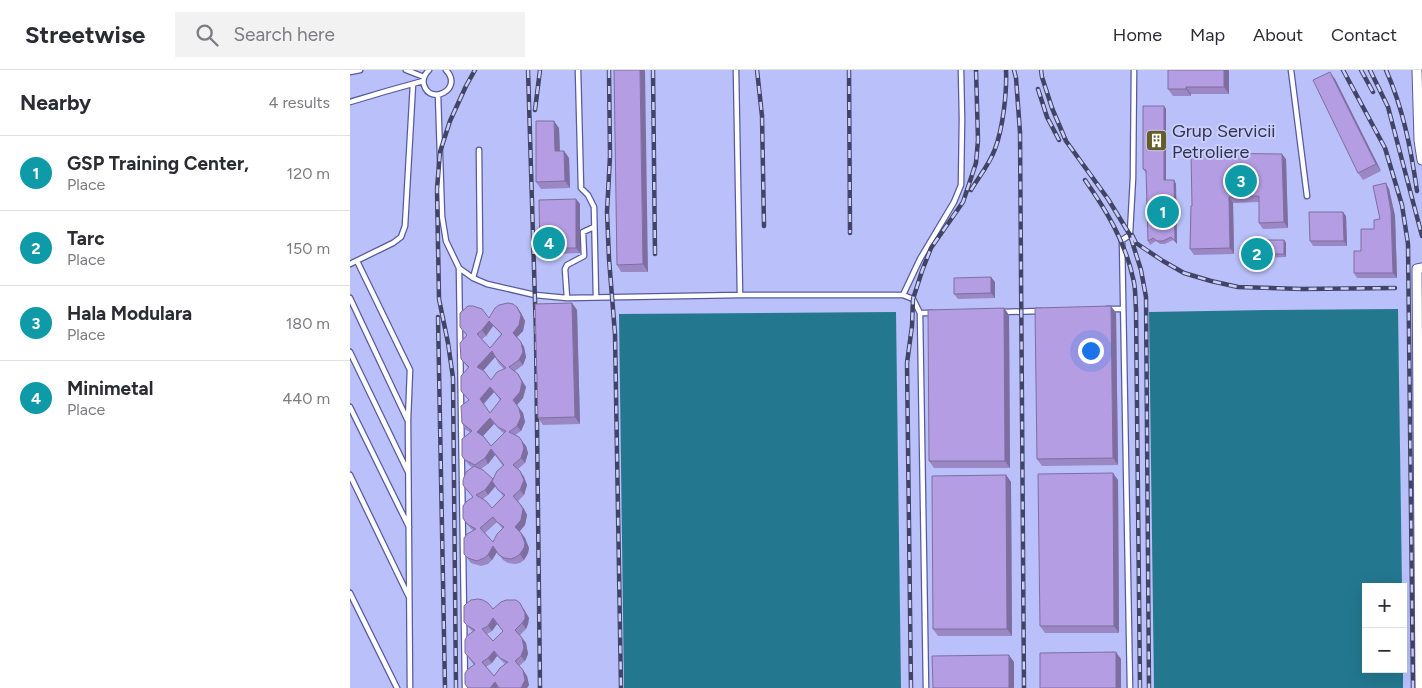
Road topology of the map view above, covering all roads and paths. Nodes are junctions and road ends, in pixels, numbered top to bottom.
1 (360, 70) edge
2 (406, 70) edge
3 (429, 70) edge
4 (446, 70) edge
5 (578, 70) edge
6 (736, 70) edge
7 (961, 70) edge
8 (1134, 70) edge
9 (1291, 70) edge
10 (1417, 70) edge
11 (350, 72) edge
12 (424, 79) junction
13 (413, 84) junction
14 (438, 95) junction
15 (350, 102) edge
16 (479, 150) dead end
17 (1422, 160) edge
18 (1307, 196) dead end
19 (594, 227) junction
20 (357, 261) junction
21 (350, 264) edge
22 (459, 268) junction
23 (1422, 268) edge
24 (473, 278) junction
25 (740, 295) junction
26 (903, 295) junction
27 (350, 298) edge
28 (568, 298) junction
29 (596, 298) junction
30 (1105, 309) edge
31 (1123, 309) junction
32 (1049, 311) edge
33 (993, 312) edge
34 (920, 313) junction
35 (938, 313) edge
36 (350, 352) edge
37 (350, 408) edge
38 (408, 420) junction
39 (408, 473) junction
40 (350, 475) edge
41 (409, 528) junction
42 (350, 593) edge
43 (410, 598) junction
44 (397, 688) edge
45 (410, 688) edge
46 (465, 688) edge
47 (926, 688) edge
48 (1130, 688) edge
49 (1420, 688) edge

1 - 11 lane
2 - 12 lane
3 - 12 lane
4 - 14 lane
5 - 19 lane
6 - 25 lane
7 - 26 lane
8 - 31 lane
9 - 18 lane
10 - 17 street
12 - 13 lane
12 - 14 lane
13 - 15 lane
13 - 20 lane
14 - 22 lane
16 - 24 lane
19 - 28 lane
19 - 29 lane
20 - 21 lane
20 - 38 lane
22 - 24 lane
22 - 46 lane
23 - 49 street
24 - 28 lane
25 - 26 lane
25 - 29 lane
26 - 34 lane
27 - 38 lane
28 - 29 lane
30 - 31 lane
31 - 48 lane
32 - 33 lane
34 - 35 lane
34 - 47 lane
36 - 39 lane
37 - 41 lane
38 - 39 lane
39 - 41 lane
40 - 43 lane
41 - 43 lane
42 - 44 lane
43 - 45 lane

